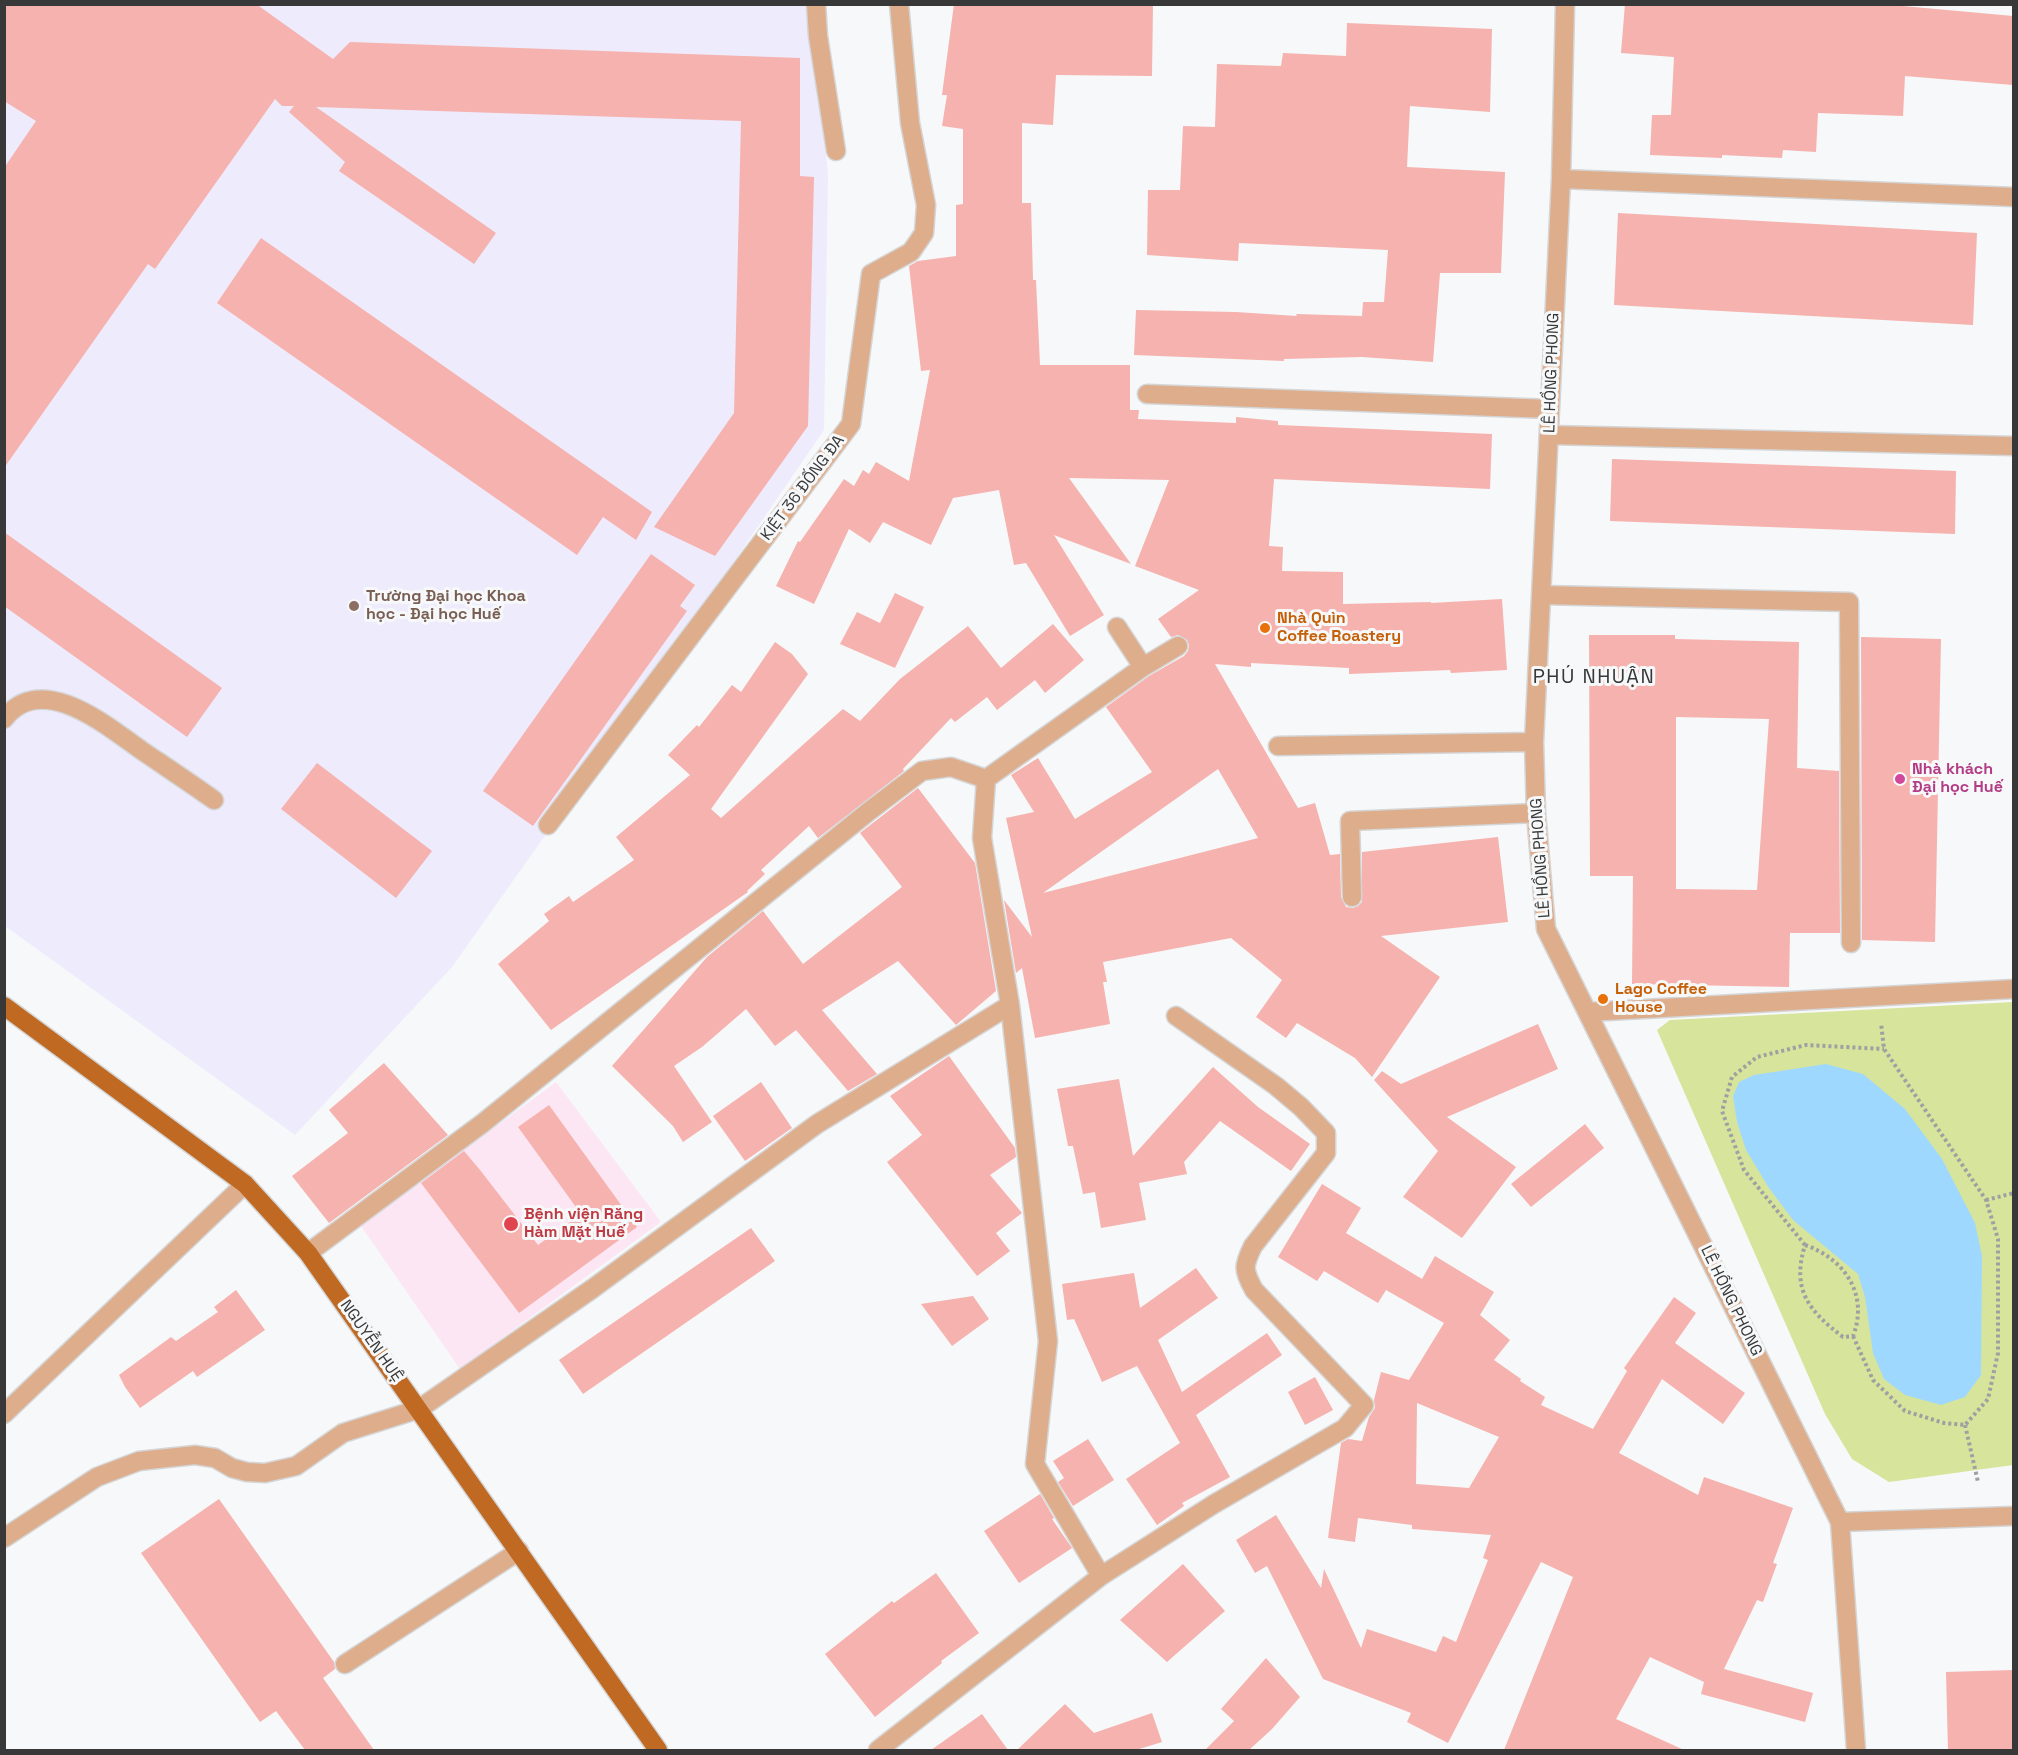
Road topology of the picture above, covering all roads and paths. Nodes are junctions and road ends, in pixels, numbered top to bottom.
1 (816, 4) edge
2 (899, 4) edge
3 (1565, 4) edge
4 (836, 151) dead end
5 (1561, 179) junction
6 (2013, 197) edge
7 (1147, 393) dead end
8 (1550, 409) junction
9 (1549, 435) junction
10 (2013, 446) edge
11 (1542, 595) junction
12 (1117, 627) dead end
13 (1178, 646) dead end
14 (1143, 667) junction
15 (4, 719) edge
16 (1534, 742) junction
17 (1278, 746) dead end
18 (986, 779) junction
19 (214, 800) dead end
20 (1536, 813) junction
21 (548, 825) dead end
22 (1352, 897) dead end
23 (1851, 943) dead end
24 (2013, 989) edge
25 (1010, 1005) junction
26 (4, 1006) edge
27 (1588, 1012) junction
28 (1176, 1016) dead end
29 (245, 1184) junction
30 (2013, 1193) edge
31 (1986, 1200) junction
32 (1805, 1245) junction
33 (308, 1253) junction
34 (1853, 1336) junction
35 (419, 1409) junction
36 (4, 1414) edge
37 (1965, 1425) junction
38 (1978, 1482) dead end
39 (2013, 1516) edge
40 (1840, 1522) junction
41 (4, 1538) edge
42 (519, 1551) junction
43 (1101, 1576) junction
44 (345, 1664) dead end
45 (658, 1750) edge
46 (878, 1750) edge
47 (1856, 1750) edge

1 - 4 street
2 - 21 street, KIỆT 36 ĐỐNG ĐA
3 - 5 street, LÊ HỒNG PHONG
5 - 6 street
5 - 8 street, LÊ HỒNG PHONG
7 - 8 street
8 - 9 street, LÊ HỒNG PHONG
9 - 10 street
9 - 11 street, LÊ HỒNG PHONG
11 - 16 street, LÊ HỒNG PHONG
11 - 23 street
12 - 14 street
13 - 14 street
14 - 18 street
15 - 19 street
16 - 17 street
16 - 20 street, LÊ HỒNG PHONG
18 - 25 street
18 - 33 street
20 - 22 street
20 - 27 street, LÊ HỒNG PHONG
24 - 27 street
25 - 35 street
25 - 43 street
26 - 29 main road, NGUYỄN HUỆ
27 - 40 street, LÊ HỒNG PHONG
28 - 43 street
29 - 33 main road, NGUYỄN HUỆ
29 - 36 street
30 - 31 path
31 - 32 path
31 - 37 path
32 - 34 path
32 - 34 path
33 - 35 main road, NGUYỄN HUỆ
34 - 37 path
35 - 41 street
35 - 42 main road, NGUYỄN HUỆ
37 - 38 path
39 - 40 street
40 - 47 street, LÊ HỒNG PHONG
42 - 44 street
42 - 45 main road, NGUYỄN HUỆ
43 - 46 street

